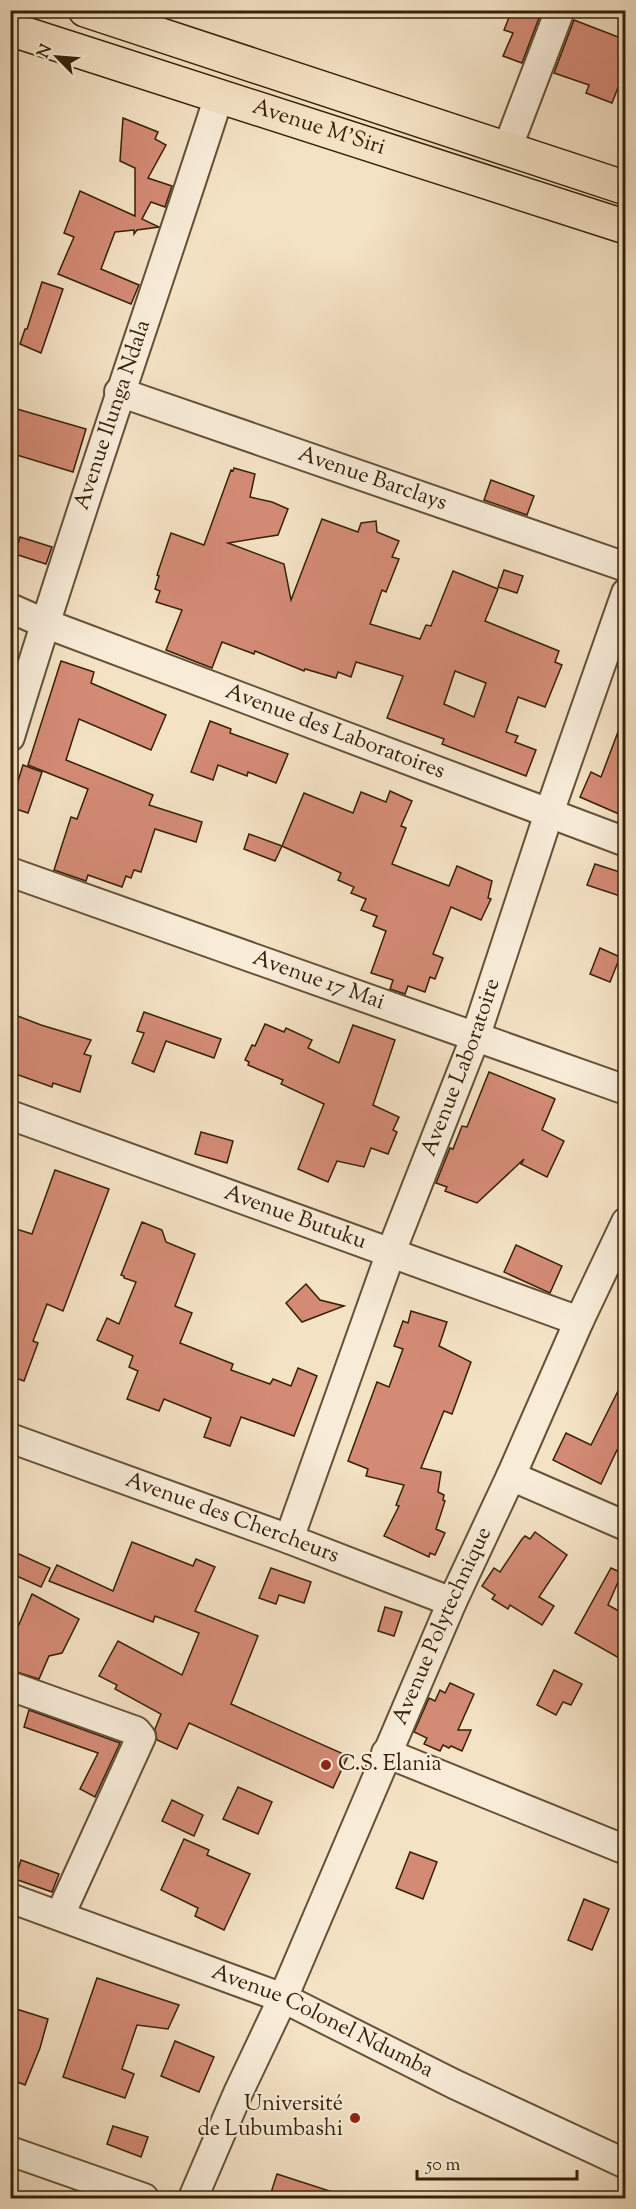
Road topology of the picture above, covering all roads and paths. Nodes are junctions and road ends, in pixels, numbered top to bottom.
1 (84, 10) edge
2 (560, 10) edge
3 (10, 29) edge
4 (219, 96) junction
5 (507, 149) junction
6 (626, 188) edge
7 (626, 227) edge
8 (119, 392) junction
9 (626, 567) edge
10 (626, 593) edge
11 (10, 608) edge
12 (44, 623) junction
13 (10, 738) edge
14 (549, 813) junction
15 (626, 842) edge
16 (10, 872) edge
17 (475, 1038) junction
18 (626, 1090) edge
19 (10, 1115) edge
20 (626, 1222) edge
21 (391, 1252) junction
22 (579, 1321) junction
23 (10, 1438) edge
24 (511, 1476) junction
25 (626, 1526) edge
26 (289, 1539) junction
27 (452, 1602) junction
28 (10, 1686) edge
29 (386, 1753) junction
30 (626, 1850) edge
31 (10, 1898) edge
32 (60, 1915) junction
33 (283, 1998) junction
34 (10, 2151) edge
35 (626, 2164) edge
36 (144, 2199) edge
37 (193, 2199) edge

1 - 5 highway, Avenue M'Siri
2 - 5 street
3 - 4 highway, Avenue M'Siri
4 - 7 highway, Avenue M'Siri
4 - 8 street, Avenue Ilunga Ndala
5 - 6 highway, Avenue M'Siri
8 - 9 street, Avenue Barclays
8 - 12 street, Avenue Ilunga Ndala
10 - 14 street, Avenue Laboratoire
11 - 12 street, Avenue des Laboratoires
12 - 13 street, Avenue Ilunga Ndala
12 - 14 street, Avenue des Laboratoires
14 - 15 street, Avenue des Laboratoires
14 - 17 street, Avenue Laboratoire
16 - 17 street, Avenue 17 Mai
17 - 18 street, Avenue 17 Mai
17 - 21 street, Avenue Laboratoire
19 - 21 street, Avenue Butuku
20 - 22 street, Avenue Polytechnique
21 - 22 street, Avenue Butuku
21 - 26 street, Avenue Laboratoire
22 - 24 street, Avenue Polytechnique
23 - 26 street, Avenue des Chercheurs
24 - 25 street
24 - 27 street, Avenue Polytechnique
26 - 27 street, Avenue des Chercheurs
27 - 29 street, Avenue Polytechnique
28 - 32 street
29 - 30 street
29 - 33 street, Avenue Polytechnique
31 - 32 street, Avenue Colonel Ndumba
32 - 33 street, Avenue Colonel Ndumba
33 - 35 street, Avenue Colonel Ndumba
33 - 37 street, Avenue Polytechnique
34 - 36 street

